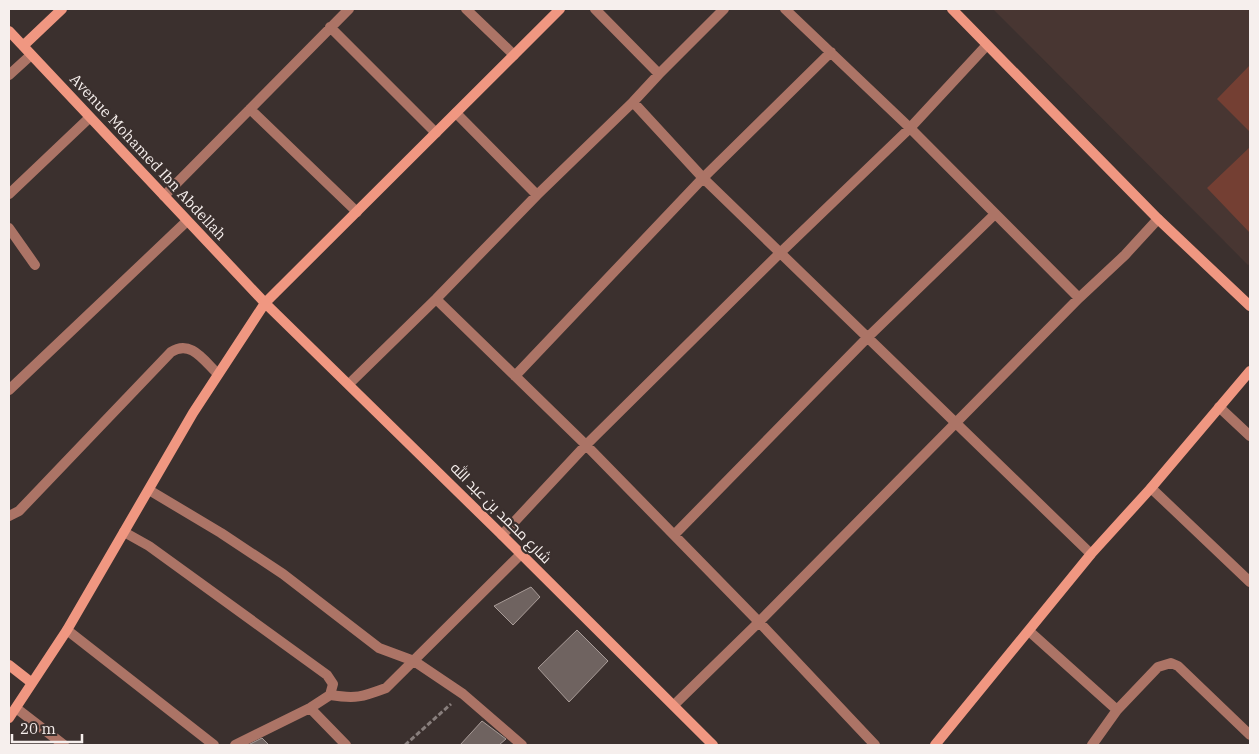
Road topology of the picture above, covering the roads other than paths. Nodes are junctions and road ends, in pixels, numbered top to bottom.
1 (62, 9) edge
2 (349, 9) edge
3 (466, 9) edge
4 (560, 9) edge
5 (595, 9) edge
6 (724, 9) edge
7 (784, 9) edge
8 (952, 9) edge
9 (330, 27) junction
10 (9, 31) edge
11 (23, 46) junction
12 (986, 46) junction
13 (830, 52) junction
14 (31, 55) junction
15 (514, 55) junction
16 (659, 74) junction
17 (9, 75) edge
18 (633, 102) junction
19 (250, 109) junction
20 (456, 113) junction
21 (89, 118) junction
22 (910, 128) junction
23 (436, 133) junction
24 (703, 178) junction
25 (9, 194) edge
26 (537, 195) junction
27 (164, 196) junction
28 (357, 212) junction
29 (995, 214) junction
30 (1158, 219) junction
31 (187, 221) junction
32 (10, 232) edge
33 (780, 253) junction
34 (35, 265) dead end
35 (1079, 298) junction
36 (436, 299) junction
37 (265, 303) junction
38 (1250, 306) edge
39 (866, 338) junction
40 (1250, 371) edge
41 (218, 374) junction
42 (515, 376) junction
43 (349, 384) junction
44 (9, 390) edge
45 (1219, 407) junction
46 (957, 423) junction
47 (1250, 436) edge
48 (586, 445) junction
49 (1151, 488) junction
50 (149, 490) junction
51 (9, 516) edge
52 (124, 532) junction
53 (502, 535) junction
54 (674, 535) junction
55 (521, 554) junction
56 (1091, 554) junction
57 (1250, 582) edge
58 (759, 622) junction
59 (66, 630) junction
60 (1029, 631) junction
61 (414, 660) junction
62 (9, 665) edge
63 (32, 683) junction
64 (330, 696) junction
65 (674, 705) junction
66 (16, 708) junction
67 (310, 708) junction
68 (1117, 710) junction
69 (9, 718) edge
70 (1250, 735) edge
71 (64, 745) edge
72 (214, 745) edge
73 (235, 745) edge
74 (346, 745) edge
75 (522, 745) edge
76 (713, 745) edge
77 (875, 745) edge
78 (935, 745) edge
79 (1092, 745) edge

1 - 11 street
2 - 9 street
3 - 15 street
4 - 15 street
5 - 16 street
6 - 16 street
7 - 13 street
8 - 12 street
9 - 19 street
9 - 23 street
10 - 11 street, Avenue Mohamed Ibn Abdellah
11 - 14 street, Avenue Mohamed Ibn Abdellah
12 - 22 street
12 - 30 street
13 - 22 street
13 - 24 street
14 - 17 street
14 - 21 street, Avenue Mohamed Ibn Abdellah
15 - 20 street
16 - 18 street
18 - 24 street
18 - 26 street
19 - 27 street
19 - 28 street
20 - 23 street
20 - 26 street
21 - 25 street
21 - 27 street, Avenue Mohamed Ibn Abdellah
22 - 29 street
22 - 33 street
23 - 28 street
24 - 33 street
24 - 42 street
26 - 36 street
27 - 31 street, Avenue Mohamed Ibn Abdellah
28 - 37 street
29 - 35 street
29 - 39 street
30 - 35 street
30 - 38 street
31 - 37 street, Avenue Mohamed Ibn Abdellah
31 - 44 street
32 - 34 street
33 - 39 street
33 - 48 street
35 - 46 street
36 - 42 street
36 - 43 street
37 - 41 street
37 - 43 street, شارع محمد بن عبد الله
39 - 46 street
39 - 54 street
40 - 45 street
41 - 50 street
41 - 51 street
42 - 48 street
43 - 53 street, شارع محمد بن عبد الله
45 - 47 street
45 - 49 street
46 - 56 street
46 - 58 street
48 - 53 street
48 - 54 street
49 - 56 street
49 - 57 street
50 - 52 street
50 - 61 street
52 - 59 street
52 - 64 street
53 - 55 street, شارع محمد بن عبد الله
54 - 58 street
55 - 61 street
55 - 65 street, شارع محمد بن عبد الله
56 - 60 street
58 - 65 street
58 - 77 street
59 - 63 street
59 - 72 street
60 - 68 street
60 - 78 street
61 - 64 street
61 - 75 street
62 - 63 street
63 - 66 street
64 - 67 street
65 - 76 street, شارع محمد بن عبد الله
66 - 69 street
66 - 71 street
67 - 73 street
67 - 74 street
68 - 70 street
68 - 79 street

